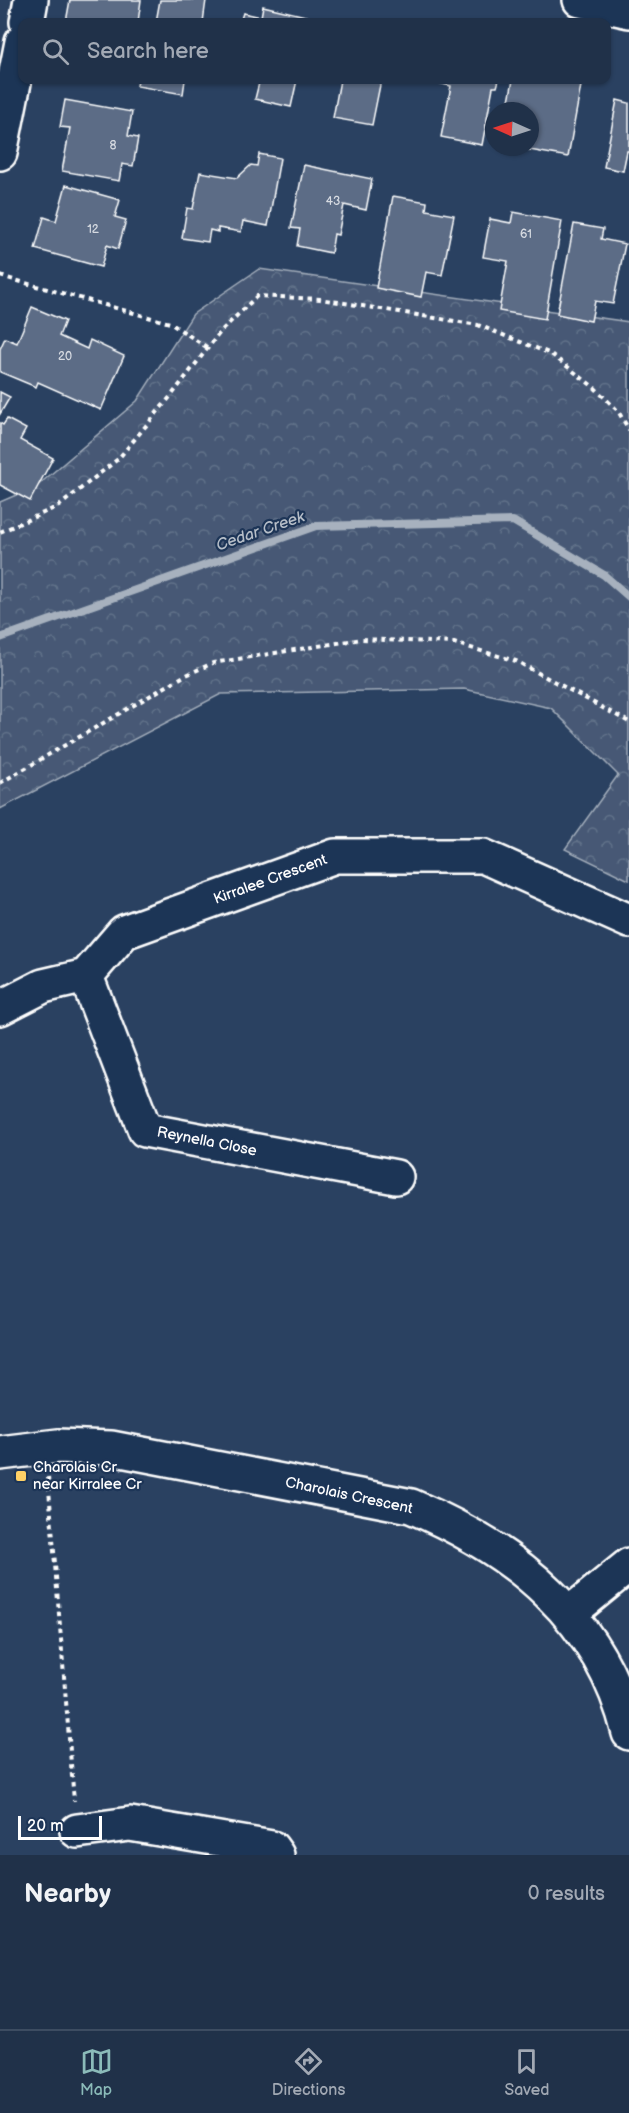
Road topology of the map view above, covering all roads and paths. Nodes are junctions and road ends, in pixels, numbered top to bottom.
1 (31, 0) edge
2 (580, 0) edge
3 (629, 11) edge
4 (28, 18) edge
5 (18, 62) edge
6 (0, 153) edge
7 (0, 276) edge
8 (208, 348) junction
9 (629, 430) edge
10 (0, 532) edge
11 (629, 722) edge
12 (0, 783) edge
13 (629, 921) edge
14 (86, 976) junction
15 (0, 1008) edge
16 (396, 1177) dead end
17 (0, 1453) edge
18 (48, 1477) dead end
19 (629, 1565) edge
20 (570, 1613) junction
21 (629, 1733) edge
22 (77, 1832) joint
23 (277, 1855) edge

1 - 4 street
2 - 3 street
5 - 6 street
7 - 8 path
8 - 9 path
8 - 10 path
11 - 12 path
13 - 14 street, Kirralee Crescent
14 - 15 street
14 - 16 street, Reynella Close
17 - 20 street, Charolais Crescent
18 - 22 path
19 - 20 street
20 - 21 street, Charolais Crescent
22 - 23 street

